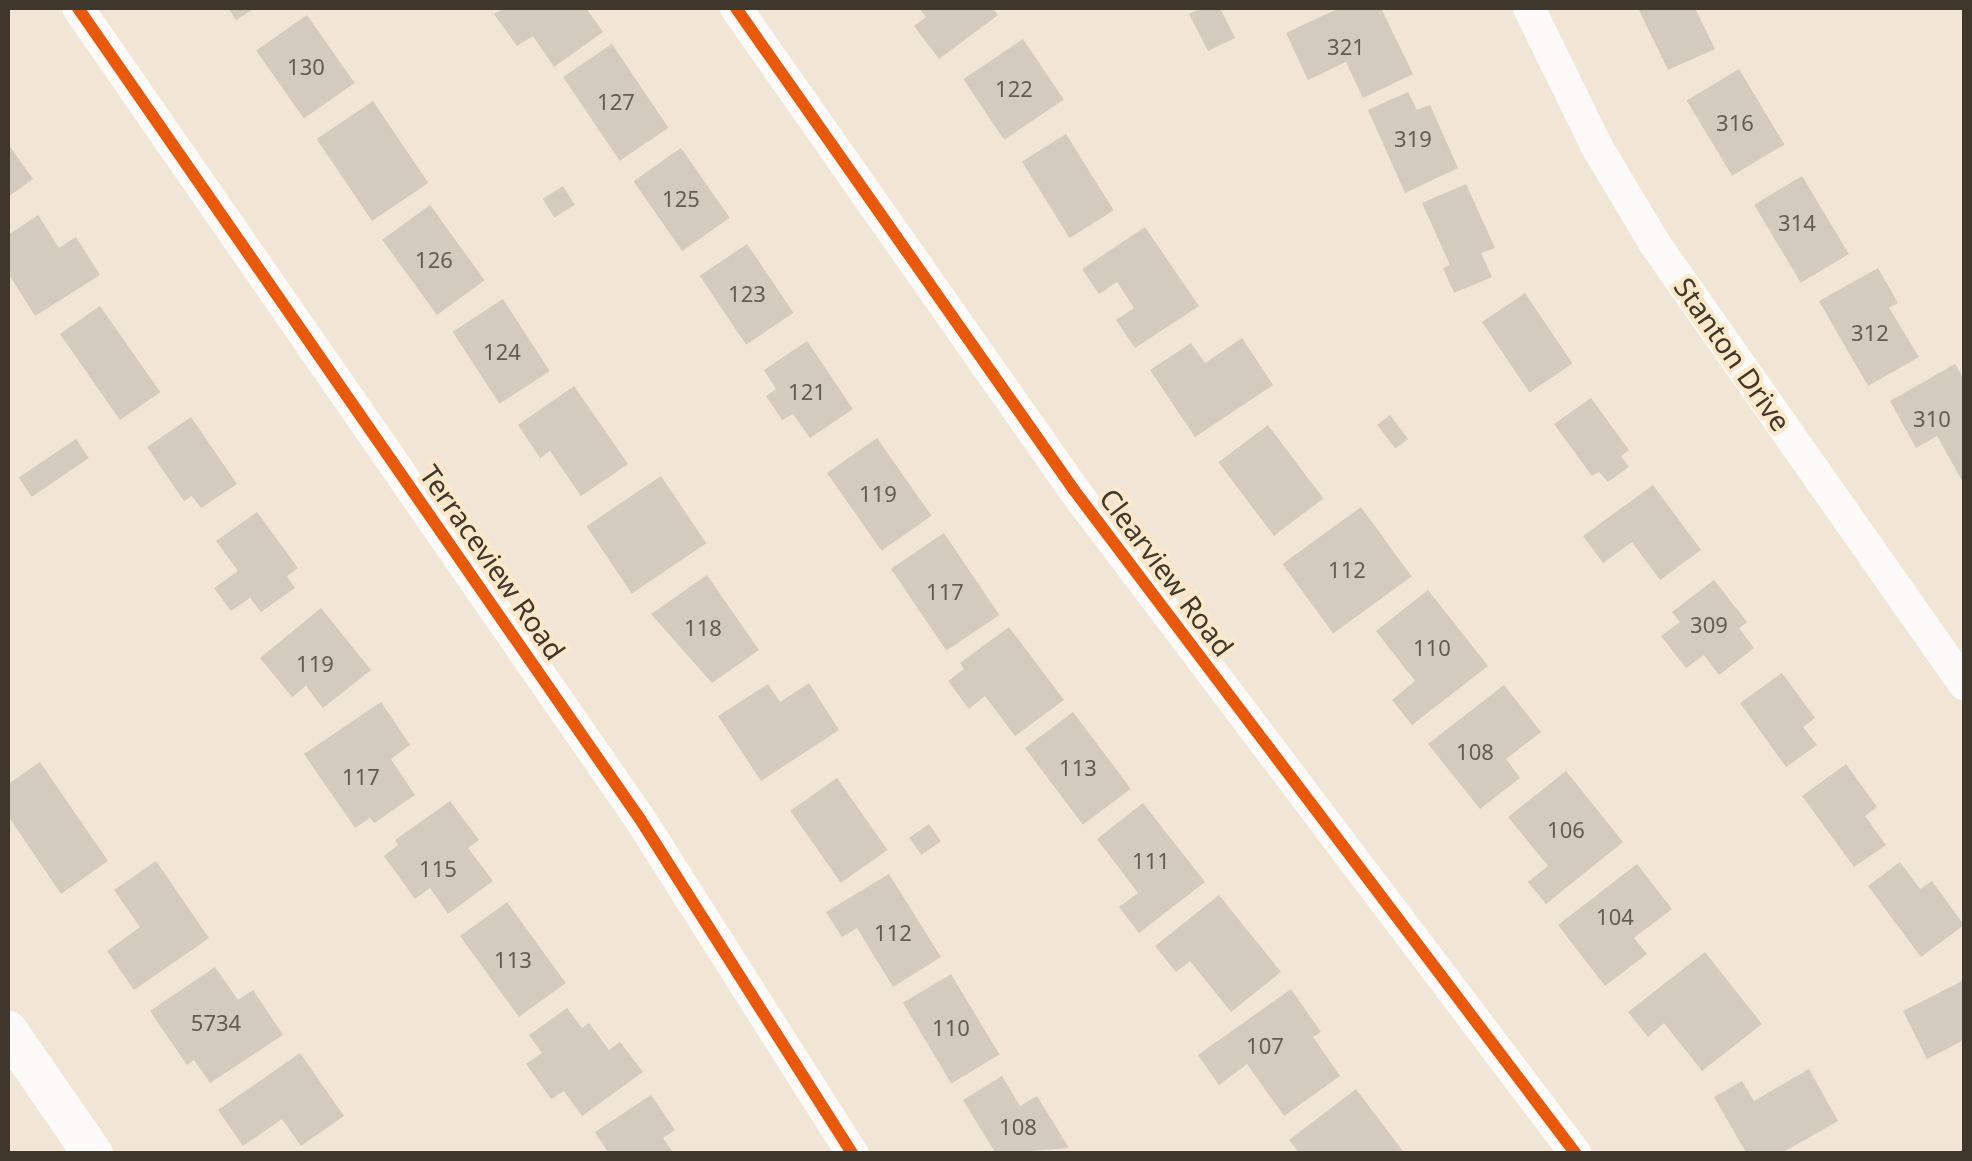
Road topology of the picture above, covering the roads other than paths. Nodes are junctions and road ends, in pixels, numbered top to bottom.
1 (78, 8) edge
2 (736, 8) edge
3 (1529, 8) edge
4 (1964, 684) edge
5 (8, 1031) edge
6 (92, 1154) edge
7 (853, 1154) edge
8 (1576, 1154) edge

1 - 7 street, Terraceview Road
2 - 8 street, Clearview Road
3 - 4 street, Stanton Drive
5 - 6 street

